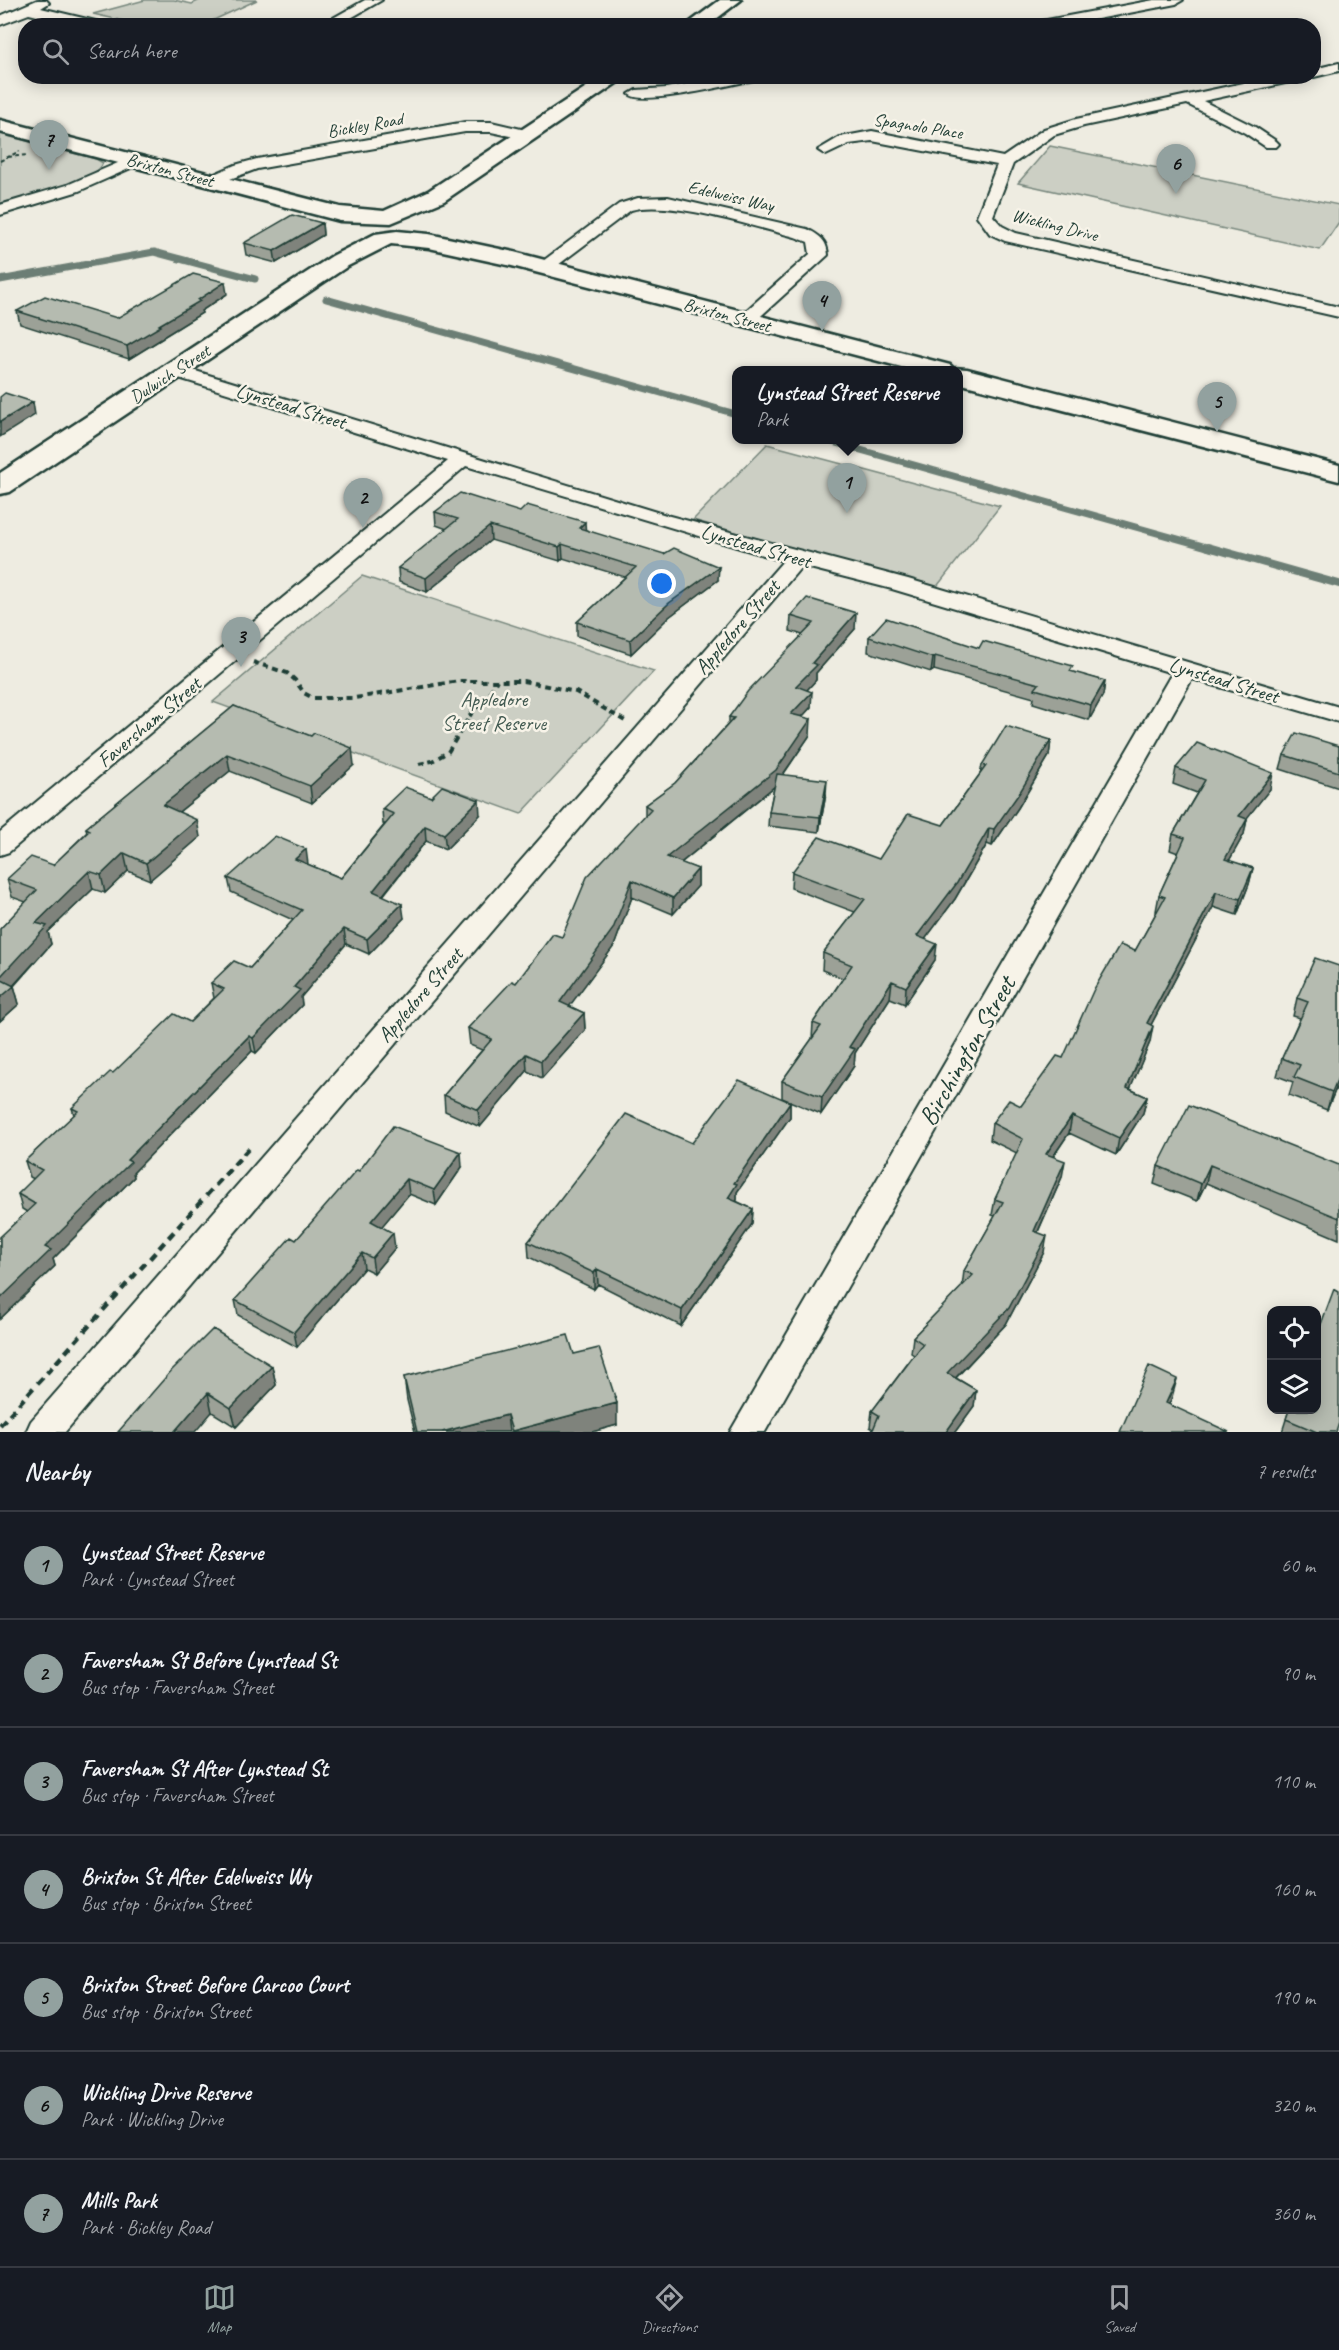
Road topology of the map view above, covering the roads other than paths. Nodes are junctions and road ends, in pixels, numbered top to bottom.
1 (48, 0) edge
2 (375, 0) edge
3 (732, 0) edge
4 (1087, 0) edge
5 (1176, 0) edge
6 (27, 9) junction
7 (1113, 12) junction
8 (65, 18) edge
9 (341, 18) edge
10 (706, 18) edge
11 (1080, 18) edge
12 (0, 21) edge
13 (1339, 67) edge
14 (1321, 71) edge
15 (604, 84) edge
16 (710, 84) edge
17 (1263, 84) edge
18 (636, 94) dead end
19 (1190, 100) junction
20 (0, 126) edge
21 (529, 135) junction
22 (1271, 144) dead end
23 (826, 150) dead end
24 (134, 161) junction
25 (1006, 162) junction
26 (211, 181) junction
27 (0, 210) edge
28 (389, 227) junction
29 (544, 267) junction
30 (1339, 312) edge
31 (746, 320) junction
32 (925, 366) edge
33 (176, 371) junction
34 (963, 376) edge
35 (463, 458) junction
36 (1339, 473) edge
37 (0, 486) edge
38 (797, 558) junction
39 (1186, 669) junction
40 (1339, 715) edge
41 (0, 846) edge
42 (43, 1432) edge
43 (747, 1432) edge

1 - 6 street
2 - 9 street
3 - 10 main road
4 - 7 street
5 - 7 street
6 - 8 street
6 - 12 street
7 - 11 street
13 - 14 street
15 - 21 main road, Dulwich Street
16 - 18 street
17 - 19 street
19 - 22 street
19 - 25 street
20 - 24 main road, Brixton Street
21 - 26 street, Bickley Road
21 - 28 main road, Dulwich Street
23 - 25 street, Spagnolo Place
24 - 26 main road, Brixton Street
24 - 27 street
25 - 30 street, Wickling Drive
26 - 28 main road, Brixton Street
28 - 29 main road, Brixton Street
28 - 33 main road, Dulwich Street
29 - 31 main road, Brixton Street
29 - 31 street, Edelweiss Way
31 - 32 main road, Brixton Street
33 - 35 street, Lynstead Street
33 - 37 main road, Dulwich Street
34 - 36 main road
35 - 38 street, Lynstead Street
35 - 41 street, Faversham Street
38 - 39 street, Lynstead Street
38 - 42 street, Appledore Street
39 - 40 street, Lynstead Street
39 - 43 street, Birchington Street

